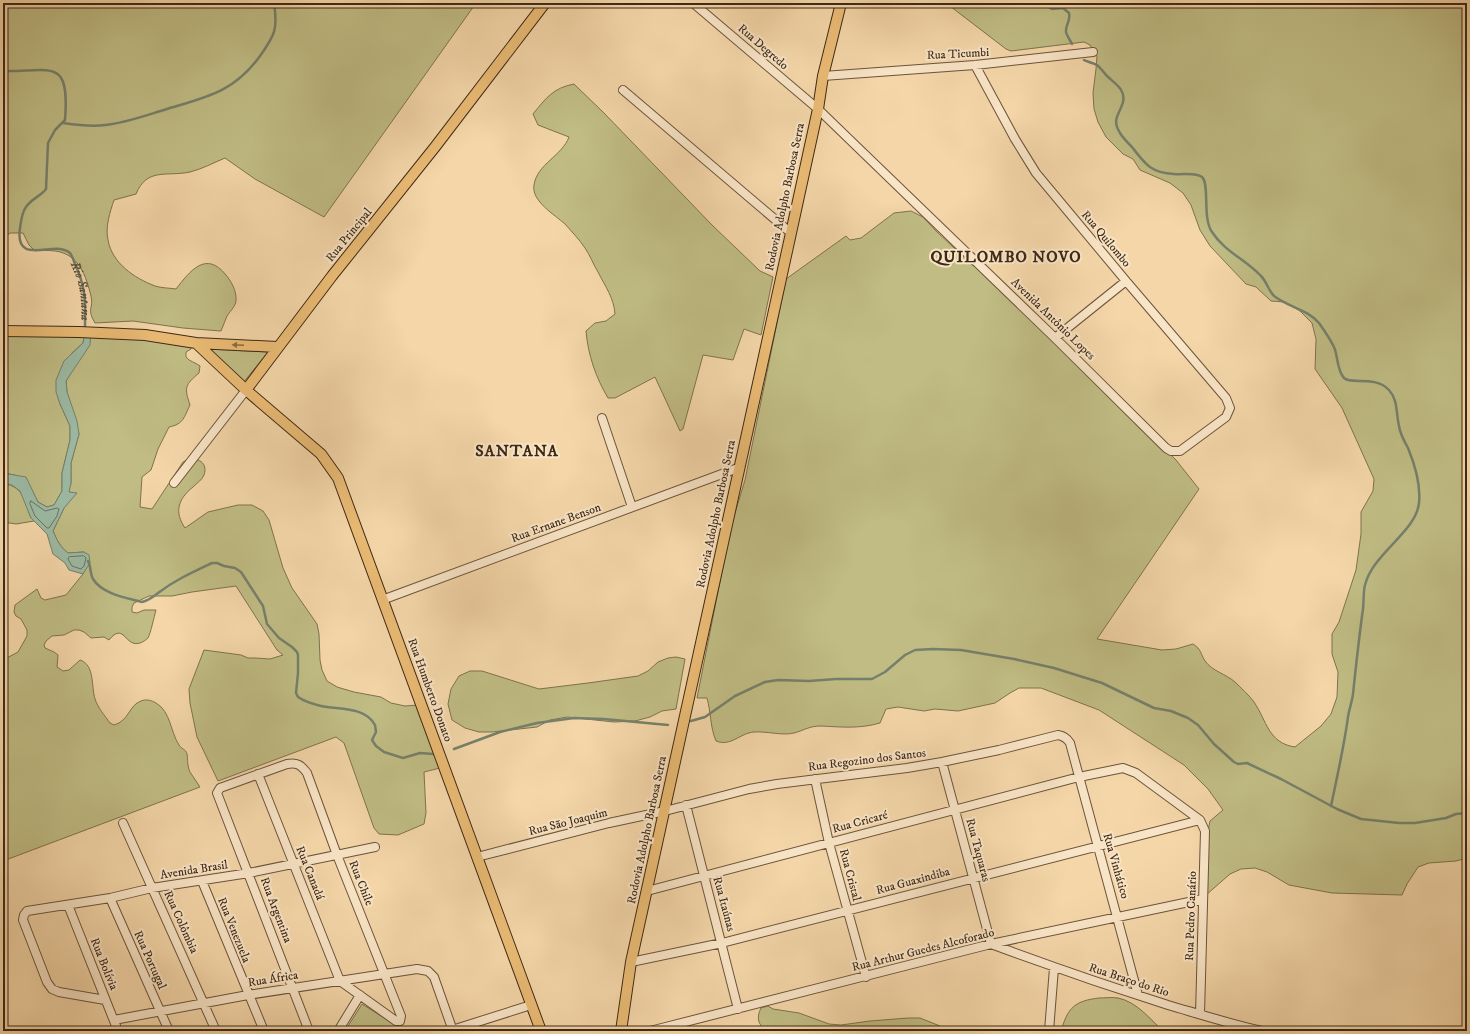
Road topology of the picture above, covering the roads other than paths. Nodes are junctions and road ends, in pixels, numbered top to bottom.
1 (545, 3) edge
2 (693, 3) edge
3 (840, 3) edge
4 (1093, 52) dead end
5 (975, 65) junction
6 (823, 76) junction
7 (622, 90) dead end
8 (818, 110) junction
9 (791, 234) junction
10 (1126, 281) junction
11 (3, 331) edge
12 (1055, 338) junction
13 (196, 342) junction
14 (277, 347) junction
15 (246, 390) junction
16 (602, 418) dead end
17 (1166, 448) joint
18 (738, 468) junction
19 (174, 484) dead end
20 (632, 507) junction
21 (382, 600) junction
22 (1070, 743) joint
23 (942, 762) junction
24 (258, 774) junction
25 (1079, 777) junction
26 (815, 779) junction
27 (686, 805) junction
28 (954, 810) junction
29 (665, 811) junction
30 (1200, 820) junction
31 (123, 823) dead end
32 (829, 843) junction
33 (375, 847) dead end
34 (1098, 847) junction
35 (337, 855) junction
36 (477, 857) junction
37 (293, 864) junction
38 (249, 874) junction
39 (704, 875) junction
40 (973, 878) junction
41 (202, 881) junction
42 (152, 888) junction
43 (647, 891) junction
44 (110, 898) junction
45 (1203, 899) junction
46 (68, 905) junction
47 (847, 911) junction
48 (1118, 918) junction
49 (722, 943) junction
50 (991, 944) junction
51 (631, 962) junction
52 (1054, 968) junction
53 (384, 974) junction
54 (866, 977) junction
55 (340, 981) junction
56 (294, 988) junction
57 (248, 995) junction
58 (360, 995) junction
59 (1138, 995) junction
60 (106, 1000) junction
61 (204, 1004) junction
62 (531, 1005) junction
63 (738, 1010) junction
64 (160, 1012) junction
65 (1200, 1014) junction
66 (114, 1020) junction
67 (118, 1031) edge
68 (169, 1031) edge
69 (216, 1031) edge
70 (264, 1031) edge
71 (309, 1031) edge
72 (338, 1031) edge
73 (452, 1031) edge
74 (541, 1031) edge
75 (621, 1031) edge
76 (650, 1031) edge
77 (1049, 1031) edge
78 (1262, 1031) edge

1 - 14 main road, Rua Principal
2 - 8 street, Rua Degredo
3 - 6 main road, Rodovia Adolpho Barbosa Serra
4 - 5 street, Rua Ticumbi
5 - 6 street, Rua Ticumbi
5 - 10 street, Rua Quilombo
6 - 8 main road, Rodovia Adolpho Barbosa Serra
7 - 9 street
8 - 9 main road, Rodovia Adolpho Barbosa Serra
8 - 12 street, Avenida Antônio Lopes
9 - 18 main road, Rodovia Adolpho Barbosa Serra
10 - 12 street
10 - 17 street, Rua Quilombo
11 - 13 main road
12 - 17 street, Avenida Antônio Lopes
14 -> 13 main road
13 - 15 main road, Rua Humberto Donato
14 - 15 main road, Rua Principal
15 - 19 street, Rua Principal
15 - 21 main road, Rua Humberto Donato
16 - 20 street
18 - 20 street, Rua Ernane Benson
18 - 29 main road, Rodovia Adolpho Barbosa Serra
20 - 21 street, Rua Ernane Benson
21 - 36 main road, Rua Humberto Donato
22 - 23 street, Rua Regozino dos Santos
22 - 25 street, Rua Vinhático
23 - 26 street, Rua Regozino dos Santos
23 - 28 street, Rua Taquaras
24 - 35 street, Rua Chile
24 - 37 street, Rua Canadá
24 - 38 street, Rua Argentina
25 - 28 street, Rua Cricaré
25 - 30 street, Rua Cricaré
25 - 34 street, Rua Vinhático
26 - 27 street, Rua Regozino dos Santos
26 - 32 street, Rua Cristal
27 - 29 street, Rua Regozino dos Santos
27 - 39 street, Rua Itaúnas
28 - 32 street, Rua Cricaré
28 - 40 street, Rua Taquaras
29 - 36 street, Rua São Joaquim
29 - 43 main road, Rodovia Adolpho Barbosa Serra
30 - 34 street, Rua Guaxindiba
30 - 45 street, Rua Pedro Canário
31 - 42 street, Rua Colômbia
32 - 39 street, Rua Cricaré
32 - 47 street, Rua Cristal
33 - 35 street, Avenida Brasil
34 - 40 street, Rua Guaxindiba
34 - 48 street, Rua Vinhático
35 - 37 street, Avenida Brasil
35 - 53 street, Rua Chile
36 - 62 main road, Rua Humberto Donato
37 - 38 street, Avenida Brasil
37 - 55 street, Rua Canadá
38 - 41 street, Avenida Brasil
38 - 56 street, Rua Argentina
39 - 43 street, Rua Cricaré
39 - 49 street, Rua Itaúnas
40 - 47 street, Rua Guaxindiba
40 - 50 street, Rua Taquaras
41 - 42 street, Avenida Brasil
41 - 57 street, Rua Venezuela
42 - 44 street, Avenida Brasil
42 - 61 street, Rua Colômbia
43 - 51 main road, Rodovia Adolpho Barbosa Serra
44 - 46 street, Avenida Brasil
44 - 64 street, Rua Portugal
45 - 48 street, Rua Arthur Guedes Alcoforado
45 - 65 street, Rua Pedro Canário
46 - 60 street, Rua Bolívia
46 - 60 street, Avenida Brasil
47 - 49 street, Rua Guaxindiba
47 - 54 street, Rua Cristal
48 - 50 street, Rua Arthur Guedes Alcoforado
48 - 59 street, Rua Vinhático
49 - 51 street, Rua Guaxindiba
49 - 63 street, Rua Itaúnas
50 - 52 street, Rua Braço do Rio
50 - 54 street, Rua Arthur Guedes Alcoforado
51 - 75 main road, Rodovia Adolpho Barbosa Serra
52 - 59 street, Rua Braço do Rio
52 - 77 street
53 - 55 street, Rua África
53 - 58 street, Rua Chile
53 - 73 street, Rua África
54 - 63 street, Rua Arthur Guedes Alcoforado
55 - 56 street, Rua África
55 - 58 street
56 - 57 street, Rua África
56 - 71 street, Rua Argentina
57 - 61 street, Rua África
57 - 70 street, Rua Venezuela
58 - 72 street
59 - 65 street, Rua Braço do Rio
60 - 66 street, Rua Bolívia
61 - 64 street, Rua África
61 - 69 street, Rua Colômbia
62 - 73 street
62 - 74 main road, Rua Humberto Donato
63 - 76 street, Rua Arthur Guedes Alcoforado
64 - 66 street, Rua África
64 - 68 street, Rua Portugal
65 - 78 street, Rua Braço do Rio
66 - 67 street, Rua Bolívia

